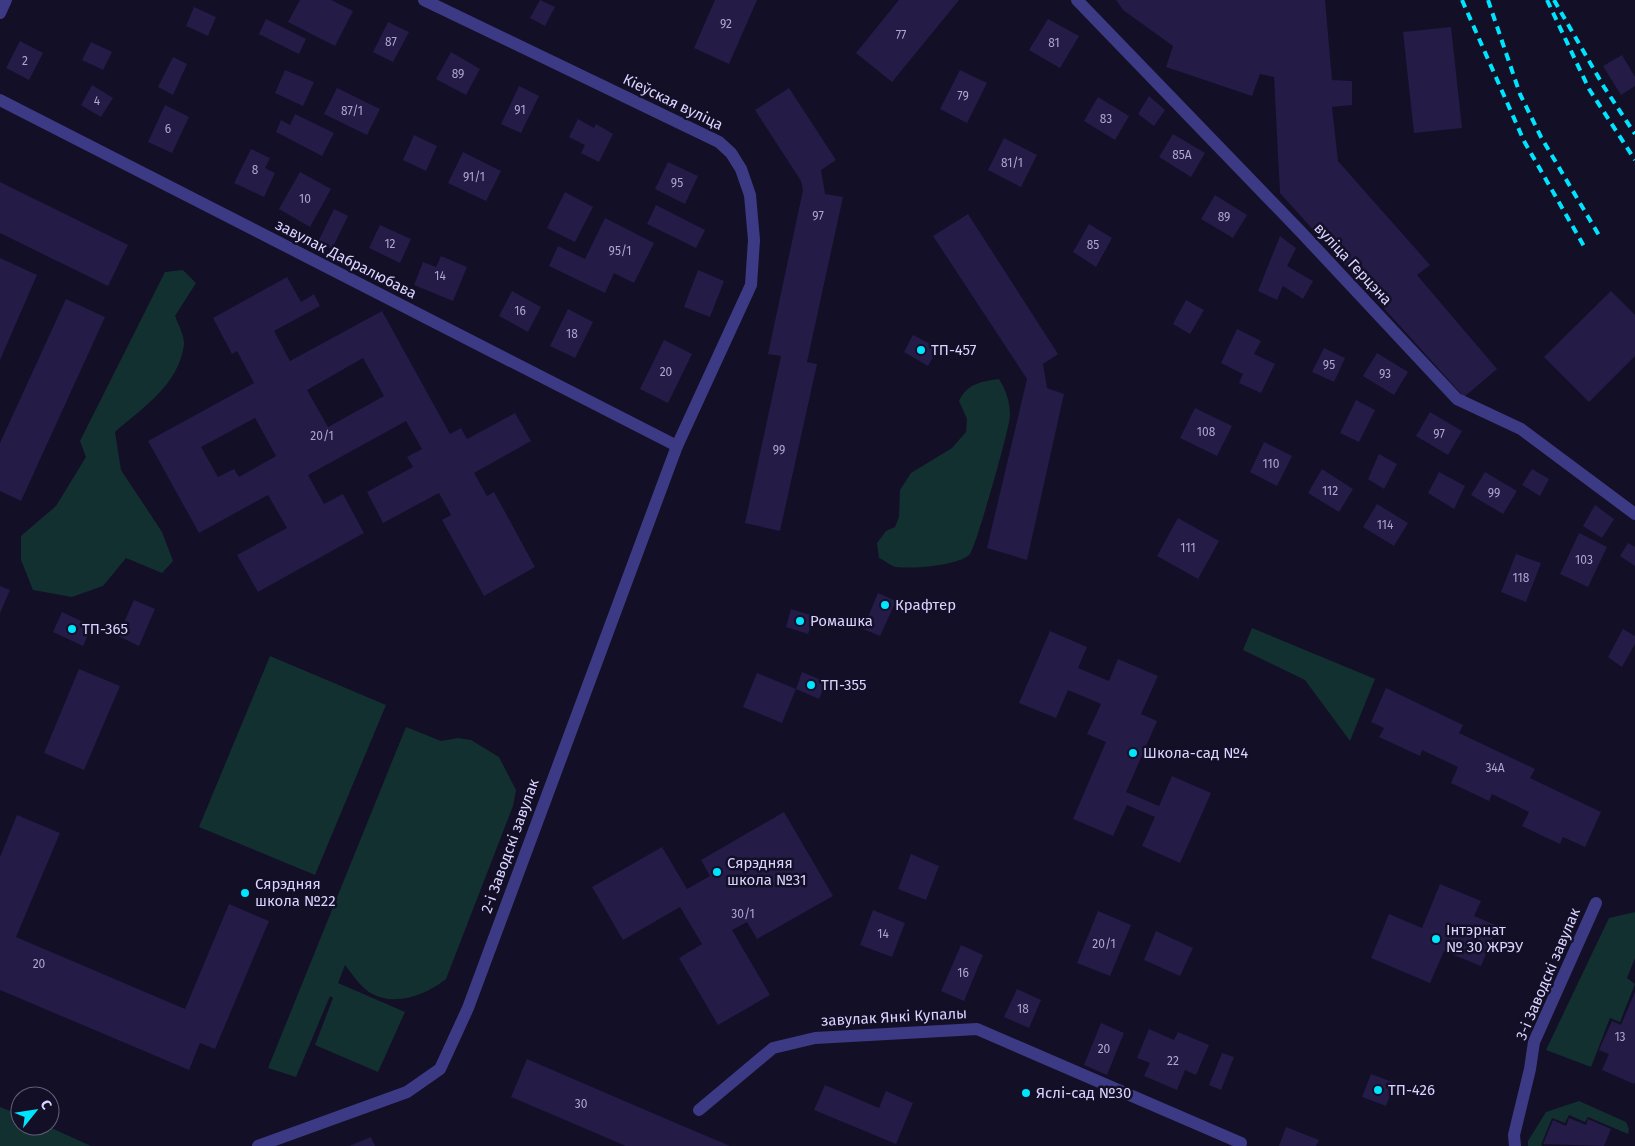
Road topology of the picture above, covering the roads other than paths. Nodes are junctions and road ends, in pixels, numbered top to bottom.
1 (6, 0) edge
2 (424, 0) edge
3 (1077, 0) edge
4 (0, 13) edge
5 (0, 100) edge
6 (677, 446) junction
7 (1635, 514) edge
8 (1596, 903) dead end
9 (699, 1110) dead end
10 (1241, 1143) dead end
11 (258, 1146) edge
12 (1516, 1146) edge

1 - 4 street
2 - 6 street, Кіеўская вуліца
3 - 7 street, вуліца Герцэна
5 - 6 street, завулак Дабралюбава
6 - 11 street, 2-і Заводскі завулак
8 - 12 street, 3-і Заводскі завулак
9 - 10 street, завулак Янкі Купалы

